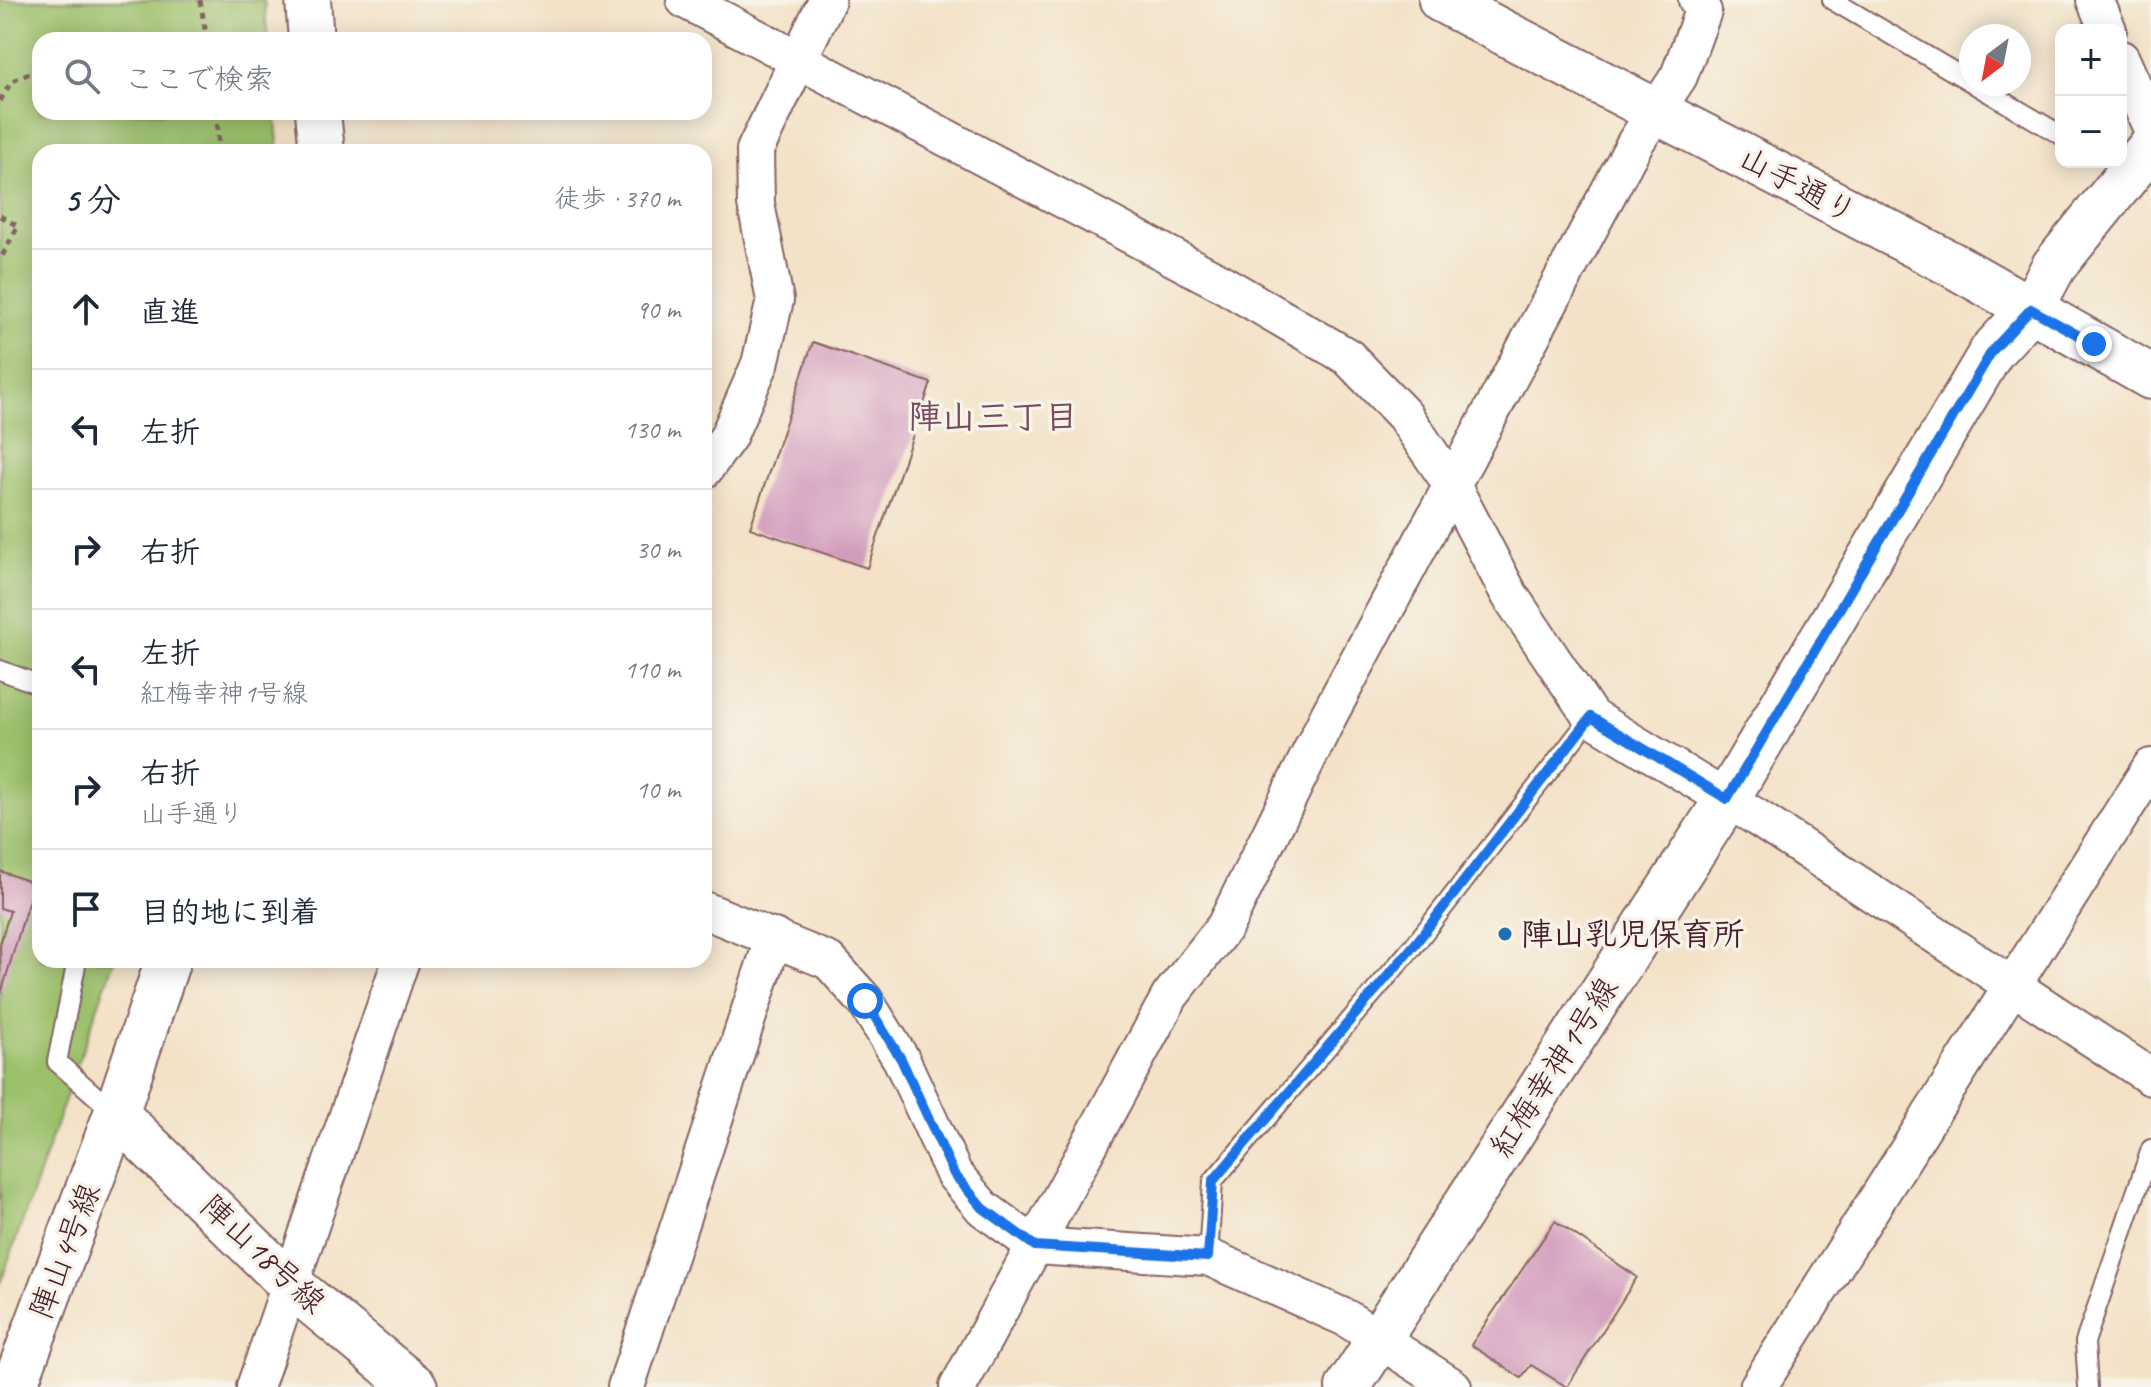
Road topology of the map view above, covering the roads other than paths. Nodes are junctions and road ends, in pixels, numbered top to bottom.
1 (308, 0) edge
2 (685, 0) edge
3 (827, 0) edge
4 (1441, 0) edge
5 (1832, 0) edge
6 (2095, 0) edge
7 (1710, 4) edge
8 (2105, 24) edge
9 (310, 32) edge
10 (797, 58) junction
11 (2127, 73) edge
12 (1959, 75) edge
13 (1995, 96) edge
14 (1656, 110) junction
15 (319, 120) edge
16 (2151, 127) edge
17 (2055, 131) edge
18 (321, 144) edge
19 (2129, 165) edge
20 (2031, 309) junction
21 (2151, 377) edge
22 (712, 459) edge
23 (1452, 485) junction
24 (0, 670) edge
25 (32, 682) edge
26 (1591, 717) junction
27 (2151, 767) edge
28 (1727, 799) junction
29 (712, 913) edge
30 (774, 937) junction
31 (75, 968) edge
32 (165, 968) edge
33 (398, 968) edge
34 (2011, 985) junction
35 (2151, 1077) edge
36 (116, 1114) junction
37 (2151, 1149) edge
38 (1035, 1246) junction
39 (1208, 1257) junction
40 (291, 1285) junction
41 (1378, 1340) junction
42 (14, 1387) edge
43 (255, 1387) edge
44 (415, 1387) edge
45 (626, 1387) edge
46 (958, 1387) edge
47 (1348, 1387) edge
48 (1453, 1387) edge
49 (1758, 1387) edge
50 (2088, 1387) edge

1 - 9 street
2 - 10 street
3 - 10 street
4 - 14 street, 山手通り
5 - 12 lane
6 - 8 street
7 - 14 street
10 - 22 street
10 - 23 street
11 - 16 street
13 - 17 lane
14 - 20 street, 山手通り
14 - 23 street
15 - 18 street
19 - 20 street, 紅梅幸神1号線
20 - 21 street, 山手通り
20 - 28 street, 紅梅幸神1号線
23 - 26 street
23 - 38 street
24 - 25 lane
26 - 28 street
26 - 39 lane
27 - 34 street
28 - 34 street
28 - 41 street, 紅梅幸神1号線
29 - 30 street
30 - 38 street
30 - 45 street
31 - 36 lane
32 - 36 street, 陣山4号線
33 - 40 street
34 - 35 street
34 - 49 street
36 - 40 street, 陣山18号線
36 - 42 street, 陣山4号線
37 - 50 lane
38 - 39 street
38 - 46 street
39 - 41 street
40 - 43 street
40 - 44 street, 陣山18号線
41 - 47 street, 紅梅幸神1号線
41 - 48 street

